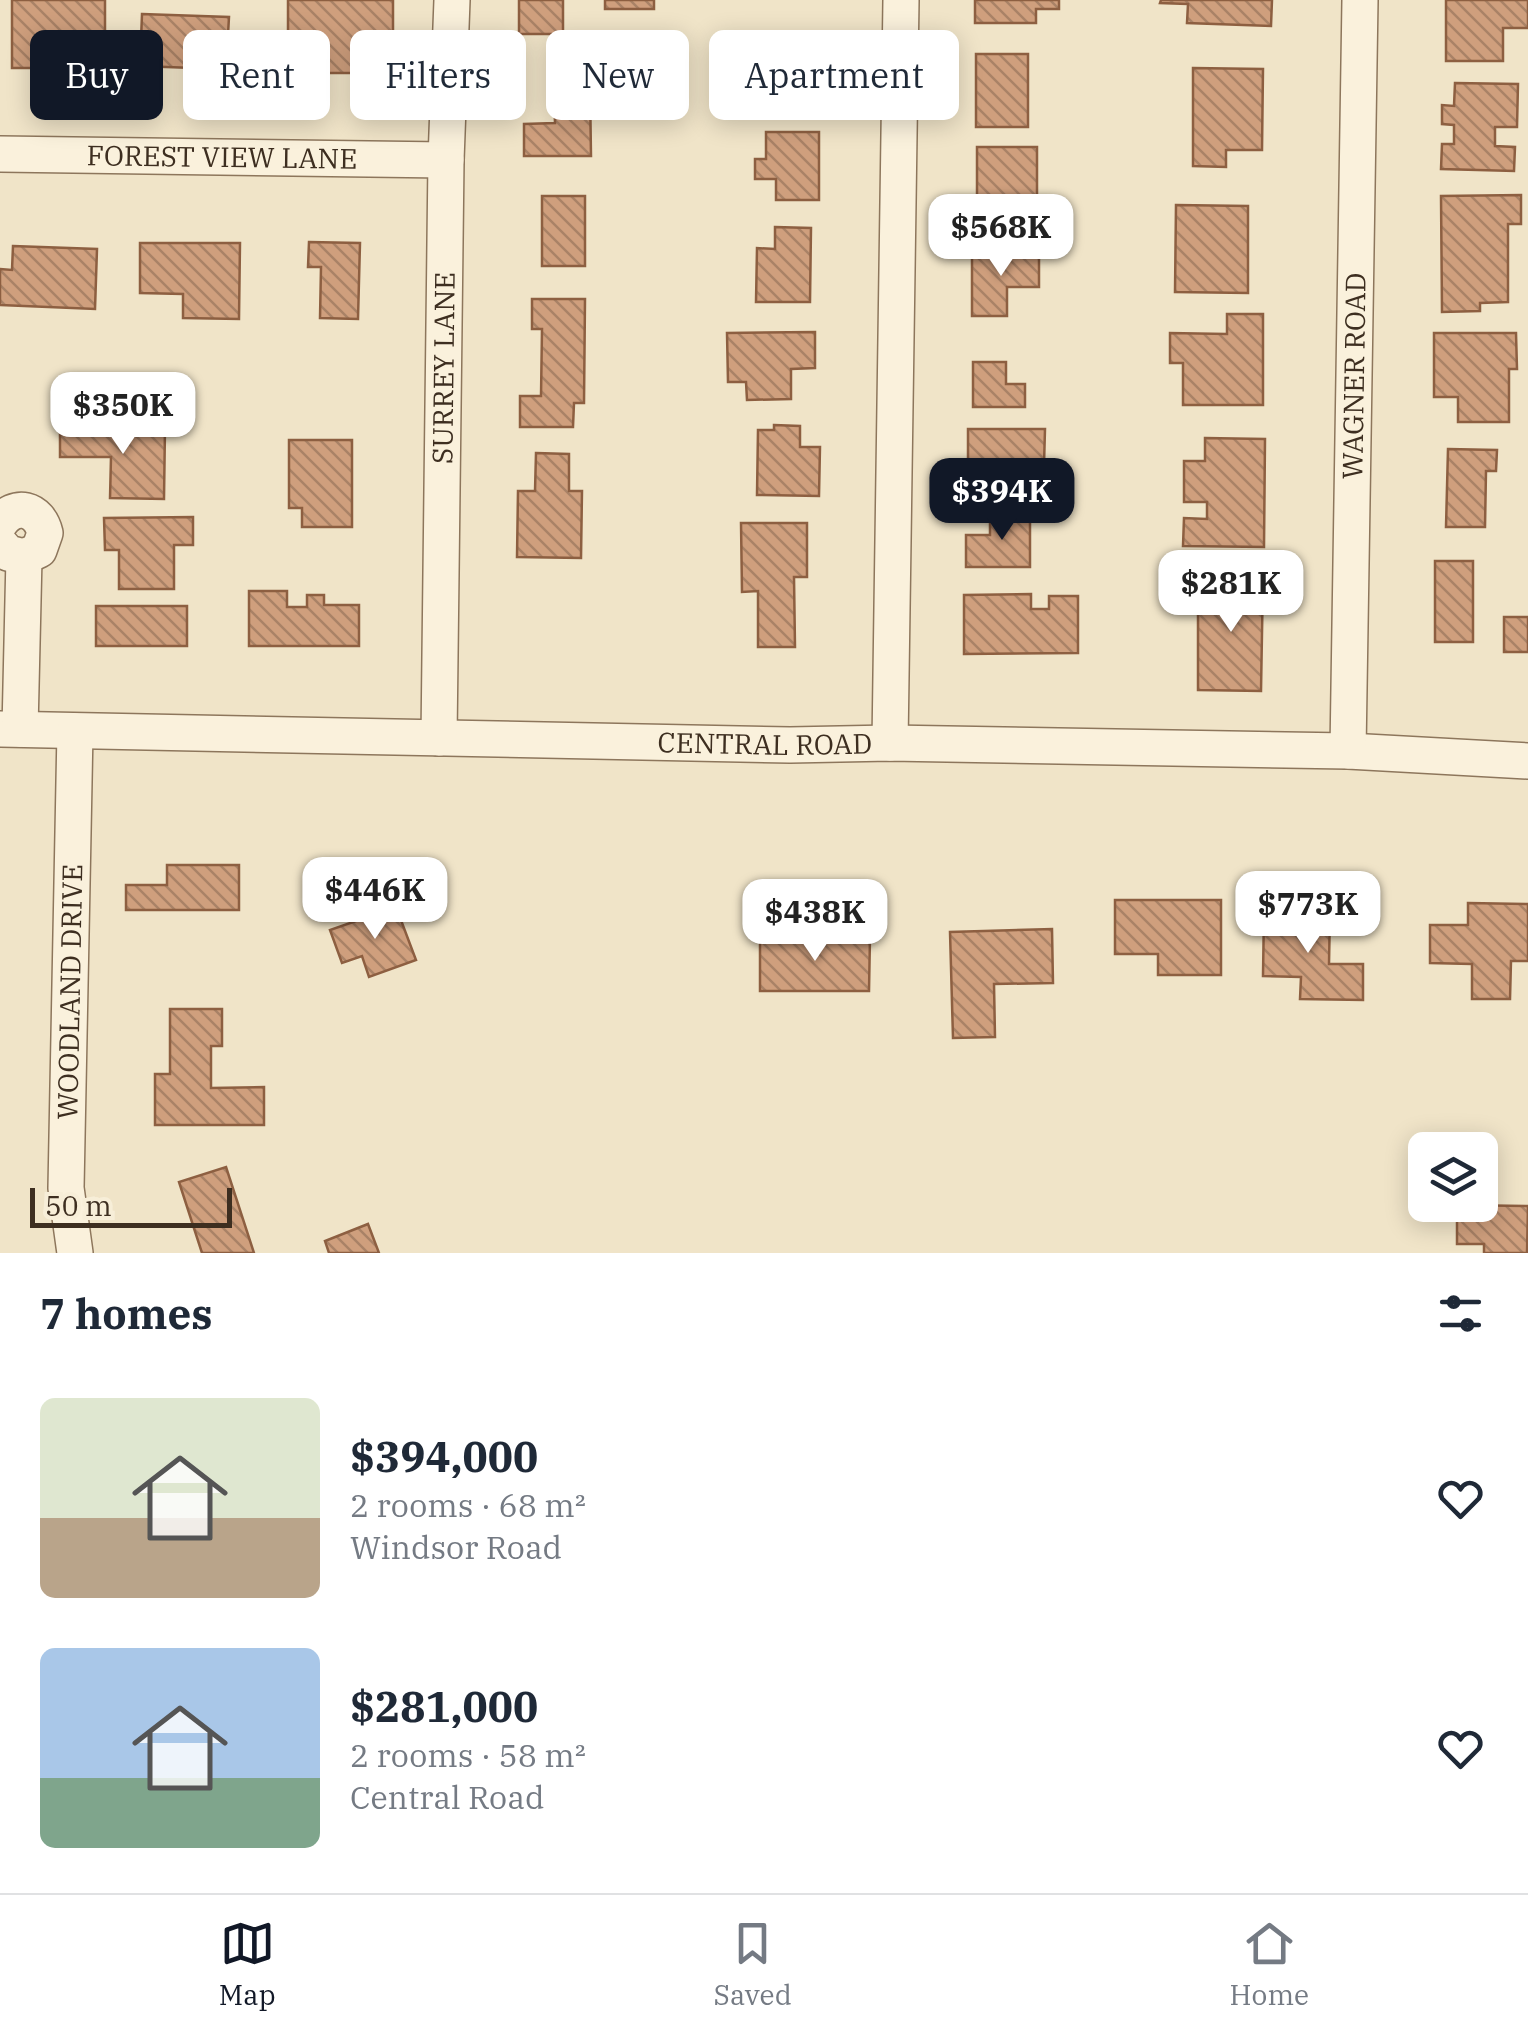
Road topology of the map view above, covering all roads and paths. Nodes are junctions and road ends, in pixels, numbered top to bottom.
1 (452, 0) edge
2 (901, 0) edge
3 (1360, 0) edge
4 (0, 154) edge
5 (446, 160) junction
6 (0, 523) edge
7 (12, 550) edge
8 (10, 729) edge
9 (75, 731) junction
10 (438, 738) junction
11 (890, 743) junction
12 (1348, 751) junction
13 (1528, 761) edge
14 (75, 1253) edge

1 - 5 street, SURREY LANE
2 - 11 street
3 - 12 street, WAGNER ROAD
4 - 5 street, FOREST VIEW LANE
5 - 10 street, SURREY LANE
6 - 7 street
7 - 8 street
8 - 9 street, CENTRAL ROAD
9 - 10 street, CENTRAL ROAD
9 - 14 street, WOODLAND DRIVE
10 - 11 street, CENTRAL ROAD
11 - 12 street, CENTRAL ROAD
12 - 13 street, CENTRAL ROAD

